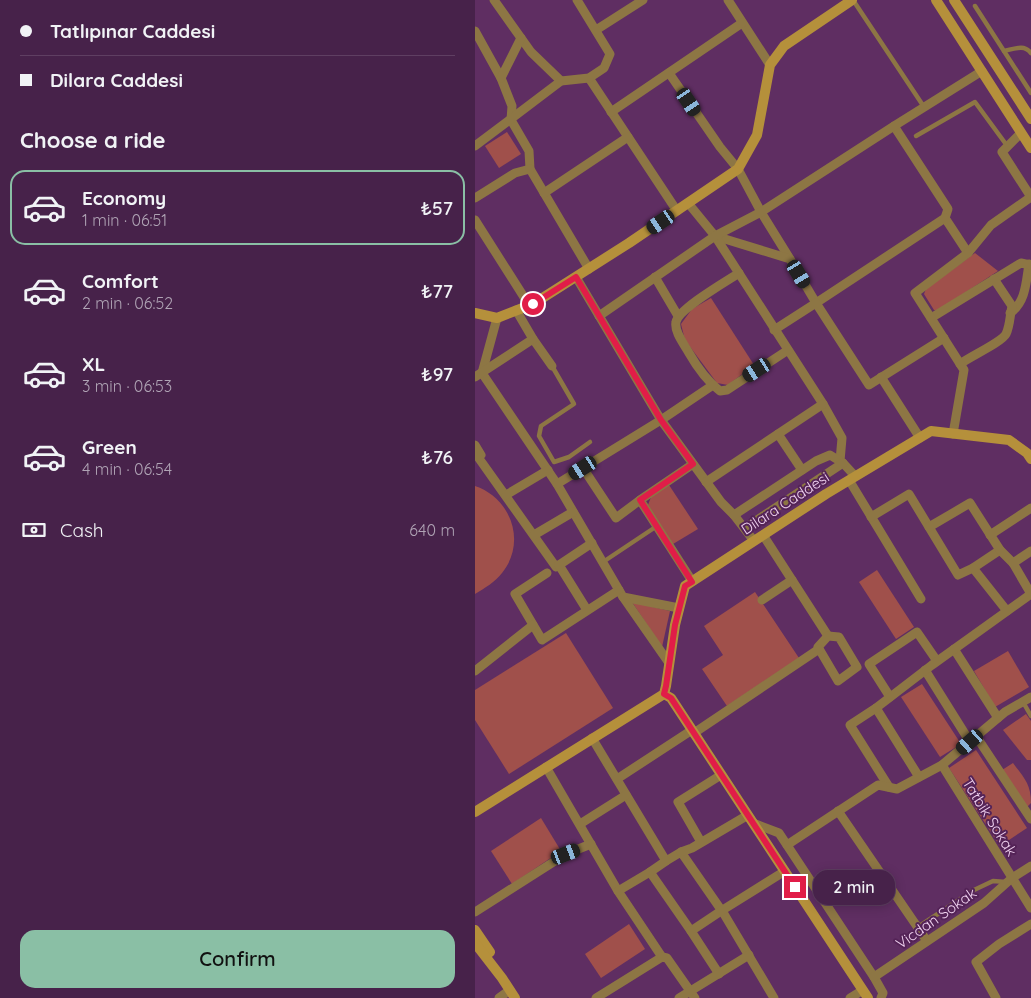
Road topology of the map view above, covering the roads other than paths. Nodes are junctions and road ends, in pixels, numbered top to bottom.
1 (494, 0) edge
2 (577, 0) edge
3 (643, 0) edge
4 (728, 0) edge
5 (936, 0) edge
6 (955, 0) edge
7 (850, 1) edge
8 (975, 6) dead end
9 (743, 23) junction
10 (596, 30) junction
11 (475, 32) edge
12 (521, 38) junction
13 (1004, 51) junction
14 (1031, 53) edge
15 (770, 65) junction
16 (982, 71) junction
17 (669, 72) junction
18 (501, 78) junction
19 (589, 78) junction
20 (561, 81) junction
21 (1031, 93) edge
22 (924, 107) junction
23 (611, 112) junction
24 (1031, 119) edge
25 (511, 120) junction
26 (894, 126) junction
27 (1021, 133) junction
28 (915, 136) dead end
29 (628, 137) junction
30 (475, 146) edge
31 (1008, 147) junction
32 (1031, 148) edge
33 (530, 169) junction
34 (738, 169) junction
35 (544, 193) junction
36 (1031, 197) edge
37 (475, 198) edge
38 (688, 203) junction
39 (677, 211) junction
40 (761, 212) junction
41 (945, 218) junction
42 (475, 220) edge
43 (715, 236) junction
44 (968, 252) junction
45 (790, 259) junction
46 (1030, 265) edge
47 (589, 269) junction
48 (739, 273) junction
49 (576, 277) junction
50 (655, 278) junction
51 (994, 279) junction
52 (817, 303) junction
53 (529, 305) junction
54 (516, 310) junction
55 (475, 313) edge
56 (1010, 313) junction
57 (599, 316) junction
58 (678, 316) junction
59 (497, 318) junction
60 (931, 318) junction
61 (775, 330) junction
62 (944, 338) junction
63 (533, 339) junction
64 (788, 350) junction
65 (960, 364) junction
66 (552, 366) joint
67 (478, 375) edge
68 (881, 378) junction
69 (713, 385) junction
70 (823, 404) junction
71 (661, 420) junction
72 (778, 434) junction
73 (953, 434) junction
74 (920, 438) junction
75 (590, 442) dead end
76 (475, 445) edge
77 (1030, 455) edge
78 (477, 458) edge
79 (841, 462) junction
80 (693, 464) junction
81 (583, 468) junction
82 (548, 470) junction
83 (802, 470) junction
84 (852, 478) junction
85 (706, 482) junction
86 (557, 484) junction
87 (506, 495) junction
88 (640, 500) junction
89 (1031, 508) edge
90 (573, 512) junction
91 (734, 514) junction
92 (871, 517) junction
93 (657, 526) junction
94 (929, 527) junction
95 (745, 528) junction
96 (534, 535) junction
97 (990, 535) junction
98 (758, 538) junction
99 (592, 543) junction
100 (1000, 550) junction
101 (1031, 551) edge
102 (603, 562) junction
103 (1013, 563) junction
104 (559, 565) junction
105 (973, 568) junction
106 (547, 573) dead end
107 (792, 580) junction
108 (692, 582) junction
109 (621, 593) junction
110 (1031, 594) edge
111 (921, 598) dead end
112 (762, 600) dead end
113 (679, 608) junction
114 (587, 610) junction
115 (1007, 611) junction
116 (533, 625) junction
117 (828, 636) junction
118 (819, 649) junction
119 (954, 649) junction
120 (937, 661) junction
121 (669, 663) junction
122 (925, 670) junction
123 (475, 671) edge
124 (664, 694) junction
125 (890, 697) junction
126 (1027, 699) edge
127 (876, 708) junction
128 (1031, 716) edge
129 (998, 718) junction
130 (693, 731) junction
131 (592, 738) junction
132 (973, 739) junction
133 (942, 765) junction
134 (546, 768) junction
135 (721, 775) junction
136 (919, 777) junction
137 (617, 779) junction
138 (889, 787) junction
139 (626, 795) junction
140 (838, 811) junction
141 (475, 812) edge
142 (750, 819) junction
143 (1031, 819) edge
144 (580, 824) junction
145 (701, 842) junction
146 (591, 844) junction
147 (787, 845) junction
148 (681, 852) junction
149 (665, 861) junction
150 (1031, 866) edge
151 (785, 871) junction
152 (650, 872) junction
153 (1009, 880) junction
154 (618, 891) junction
155 (1031, 908) edge
156 (721, 911) junction
157 (475, 912) edge
158 (1031, 924) edge
159 (917, 927) junction
160 (475, 930) edge
161 (691, 931) junction
162 (927, 941) junction
163 (475, 943) edge
164 (749, 955) junction
165 (662, 957) junction
166 (719, 974) junction
167 (874, 977) junction
168 (502, 978) junction
169 (513, 994) edge
170 (865, 994) edge
171 (693, 995) edge
172 (600, 997) edge
173 (499, 998) edge
174 (679, 998) edge
175 (774, 998) edge
176 (850, 998) edge
177 (881, 998) edge
178 (996, 998) edge

1 - 12 street
2 - 10 street
3 - 10 street
4 - 9 street
5 - 16 street
6 - 24 street
7 - 15 street
7 - 22 lane
8 - 13 lane
9 - 15 street
9 - 17 street
10 - 19 street
11 - 18 street
12 - 18 street
12 - 20 street
13 - 14 lane
13 - 21 lane
15 - 34 street
16 - 22 street
16 - 27 street
17 - 23 street
17 - 34 street
18 - 25 street
19 - 20 street
19 - 23 street
20 - 25 street
22 - 26 street
23 - 29 street
25 - 30 street
25 - 33 street
26 - 40 street
26 - 41 street
27 - 31 street
27 - 32 street
28 - 31 lane
29 - 35 street
29 - 39 street
31 - 36 street
33 - 35 street
33 - 37 street
34 - 38 street
34 - 40 street
35 - 47 street
36 - 44 street
38 - 39 street
38 - 43 street
39 - 47 street
40 - 43 street
40 - 45 street
41 - 44 street
41 - 52 street
42 - 53 street
43 - 45 street
43 - 48 street
43 - 50 street
44 - 60 street
45 - 52 street
46 - 51 street
46 - 56 street
47 - 49 street
48 - 58 street
48 - 61 street
49 - 53 street
49 - 57 street
50 - 57 street
50 - 58 street
51 - 56 street
51 - 60 street
52 - 61 street
52 - 68 street
53 - 54 street
54 - 59 street
54 - 63 street
55 - 59 street
56 - 65 street
57 - 71 street
58 - 69 street
59 - 67 street
60 - 62 street
61 - 64 street
62 - 65 street
62 - 68 street
63 - 66 street
63 - 67 street
64 - 69 street
64 - 70 street
65 - 73 street
66 - 75 lane
67 - 82 street
68 - 74 street
69 - 71 street
70 - 72 street
70 - 79 street
71 - 80 street
71 - 81 street
72 - 83 street
72 - 85 street
73 - 74 street, Dilara Caddesi
73 - 77 street, Dilara Caddesi
74 - 84 street, Dilara Caddesi
76 - 78 street
78 - 87 street
79 - 83 street
79 - 84 street
79 - 95 street
80 - 85 street
80 - 88 street
81 - 86 street
81 - 88 street
82 - 86 street
82 - 87 street
83 - 91 street
84 - 92 street
84 - 98 street, Dilara Caddesi
85 - 91 street
86 - 90 street
87 - 96 street
88 - 93 street
89 - 97 street
90 - 96 street
90 - 99 street
91 - 95 street
92 - 94 street
92 - 111 street
93 - 102 lane
93 - 108 street
94 - 97 street
94 - 105 street
95 - 98 street
96 - 104 street
97 - 100 street
98 - 107 street
98 - 108 street, Dilara Caddesi
99 - 102 street
99 - 104 street
100 - 103 street
100 - 105 street
101 - 103 street
102 - 109 street
103 - 110 street
104 - 114 street
105 - 115 street
106 - 116 street
107 - 112 street
107 - 117 street
108 - 113 street, Dilara Caddesi
109 - 113 street
109 - 114 street
109 - 121 street
110 - 115 street
113 - 121 street, Dilara Caddesi
114 - 116 street
115 - 119 street
116 - 123 street
117 - 118 street
117 - 118 street
118 - 130 street
119 - 120 street
119 - 129 street
120 - 122 street
120 - 125 street
121 - 124 street, Dilara Caddesi
122 - 125 street
122 - 132 street
124 - 130 street
124 - 131 street
125 - 127 street
126 - 128 lane
126 - 129 street
127 - 136 street
127 - 138 street
129 - 132 street
130 - 135 street
130 - 137 street
131 - 134 street
131 - 137 street
132 - 133 street
132 - 143 street
133 - 136 street
133 - 153 street, Tatbik Sokak
134 - 141 street
134 - 144 street
135 - 142 street
135 - 145 street
136 - 138 street
137 - 139 street
138 - 140 street
139 - 144 street
139 - 149 street
140 - 147 street
140 - 159 street
142 - 145 street
142 - 147 street
142 - 151 street
144 - 146 street
145 - 148 street
146 - 154 street
146 - 157 street
147 - 167 street
148 - 149 street
148 - 156 street
149 - 152 street
150 - 153 street, Vicdan Sokak
151 - 156 street
151 - 170 street
152 - 154 street
152 - 161 street
153 - 155 street, Tatbik Sokak
153 - 159 lane
153 - 162 street, Vicdan Sokak
154 - 165 street
156 - 161 street
156 - 164 street
158 - 178 street
159 - 162 street
160 - 168 street
161 - 166 street
162 - 167 street, Vicdan Sokak
163 - 168 street
164 - 166 street
164 - 175 street
165 - 171 street
165 - 172 street
166 - 171 street
167 - 177 street
168 - 169 street
169 - 173 street
170 - 176 street
171 - 174 street

